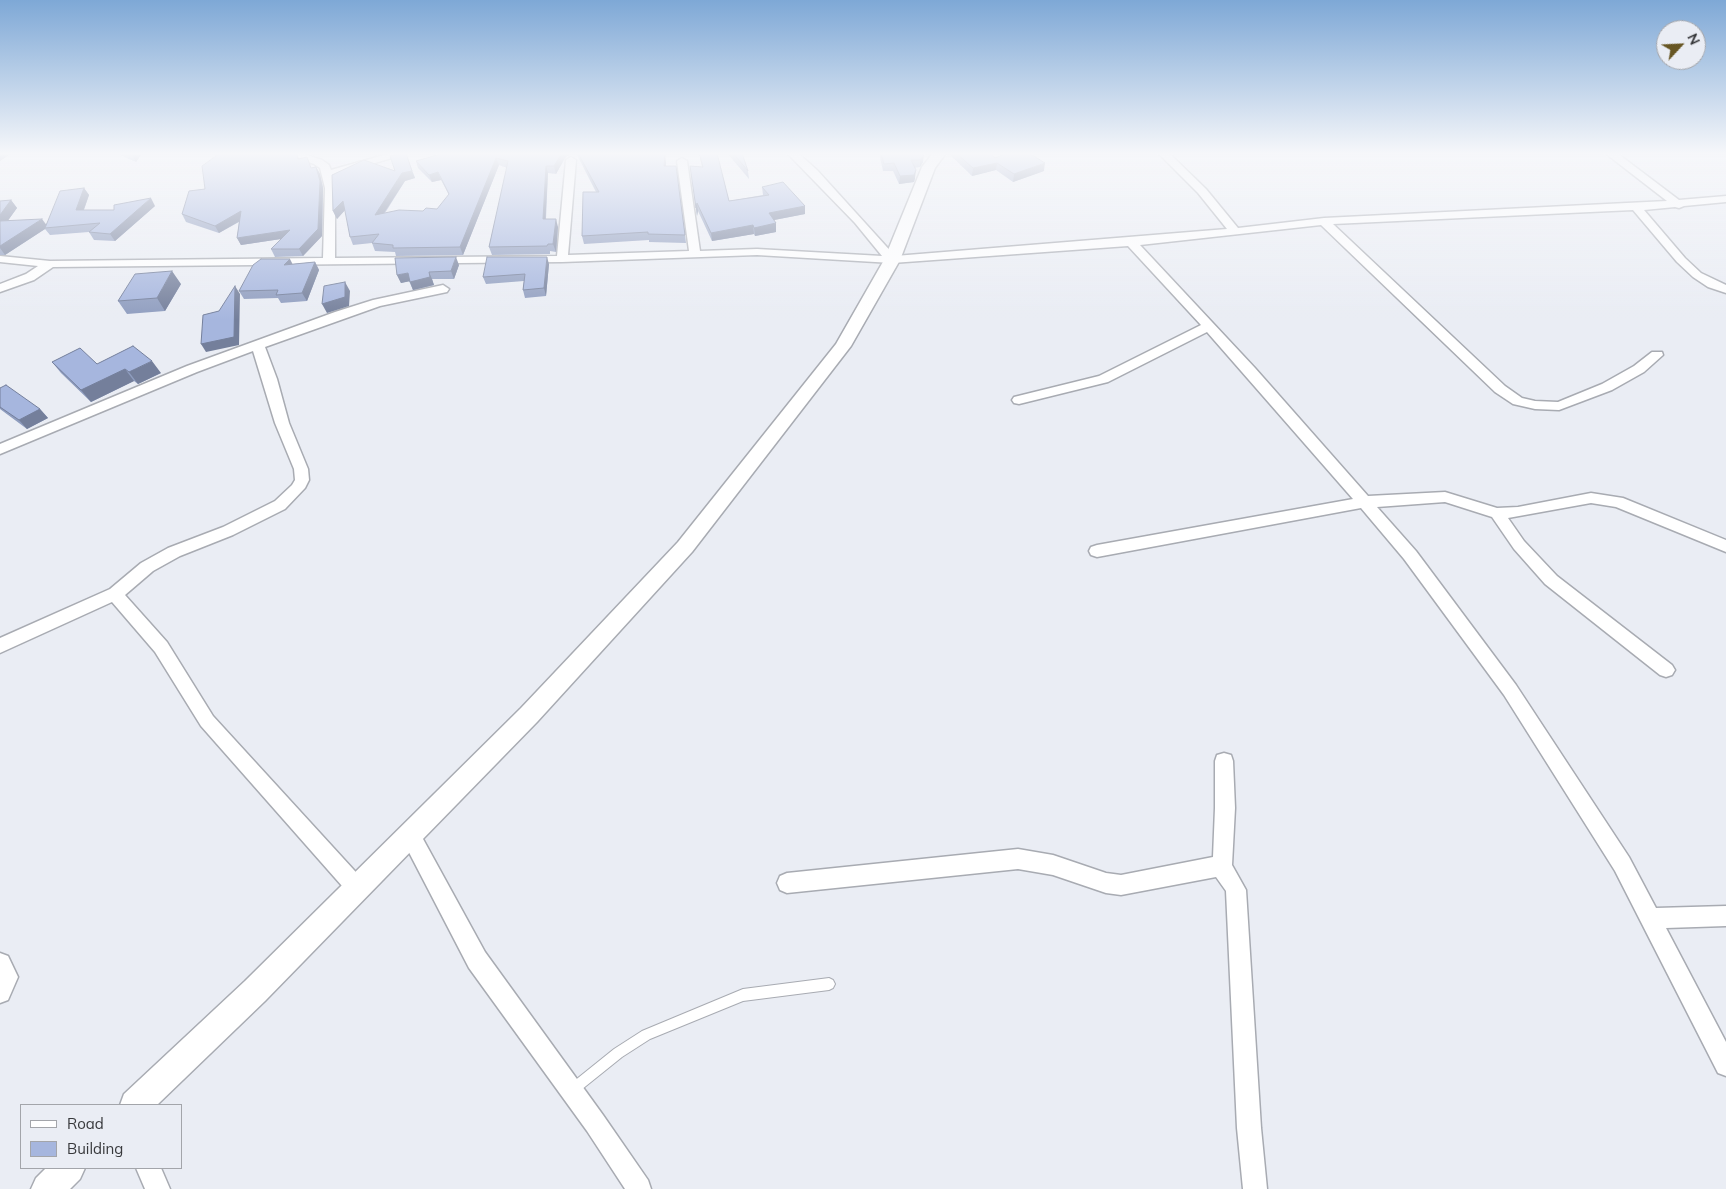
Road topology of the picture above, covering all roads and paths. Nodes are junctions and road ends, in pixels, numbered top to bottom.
1 (329, 208) edge
2 (567, 208) edge
3 (689, 208) edge
4 (847, 208) edge
5 (912, 208) edge
6 (1216, 208) edge
7 (1603, 208) edge
8 (1637, 208) edge
9 (1324, 221) junction
10 (1235, 232) junction
11 (1131, 242) junction
12 (695, 254) junction
13 (562, 258) junction
14 (0, 259) edge
15 (328, 260) junction
16 (892, 260) junction
17 (50, 264) junction
18 (0, 288) edge
19 (442, 289) dead end
20 (1726, 289) edge
21 (1208, 326) junction
22 (258, 346) junction
23 (1657, 355) dead end
24 (1019, 400) dead end
25 (0, 449) edge
26 (1364, 502) junction
27 (1497, 513) junction
28 (1726, 546) edge
29 (1097, 551) dead end
30 (116, 593) junction
31 (0, 646) edge
32 (1666, 670) dead end
33 (1224, 761) dead end
34 (410, 835) junction
35 (1222, 869) junction
36 (787, 883) dead end
37 (357, 888) junction
38 (1726, 916) edge
39 (1650, 918) junction
40 (0, 964) edge
41 (829, 984) dead end
42 (0, 992) edge
43 (1726, 1066) edge
44 (572, 1090) junction
45 (136, 1104) edge
46 (68, 1169) edge
47 (148, 1169) edge
48 (47, 1189) edge
49 (158, 1189) edge
50 (640, 1189) edge
51 (1255, 1189) edge

1 - 15 street
2 - 13 street
3 - 12 street
4 - 16 street
5 - 16 street
6 - 10 street
7 - 9 street
8 - 20 street
9 - 10 street
9 - 23 street
10 - 11 street
11 - 16 street
11 - 21 street
12 - 13 street
12 - 16 street
13 - 15 street
14 - 17 street
15 - 17 street
16 - 34 street
17 - 18 street
19 - 22 street
21 - 24 street
21 - 26 street
22 - 25 street
22 - 30 street
26 - 27 street
26 - 29 street
26 - 39 street
27 - 28 street
27 - 32 street
30 - 31 street
30 - 37 street
33 - 35 street
34 - 37 street
34 - 44 street
35 - 36 street
35 - 51 street
37 - 45 street
38 - 39 street
39 - 43 street
40 - 42 street
41 - 44 lane
44 - 50 street
46 - 48 street
47 - 49 street

